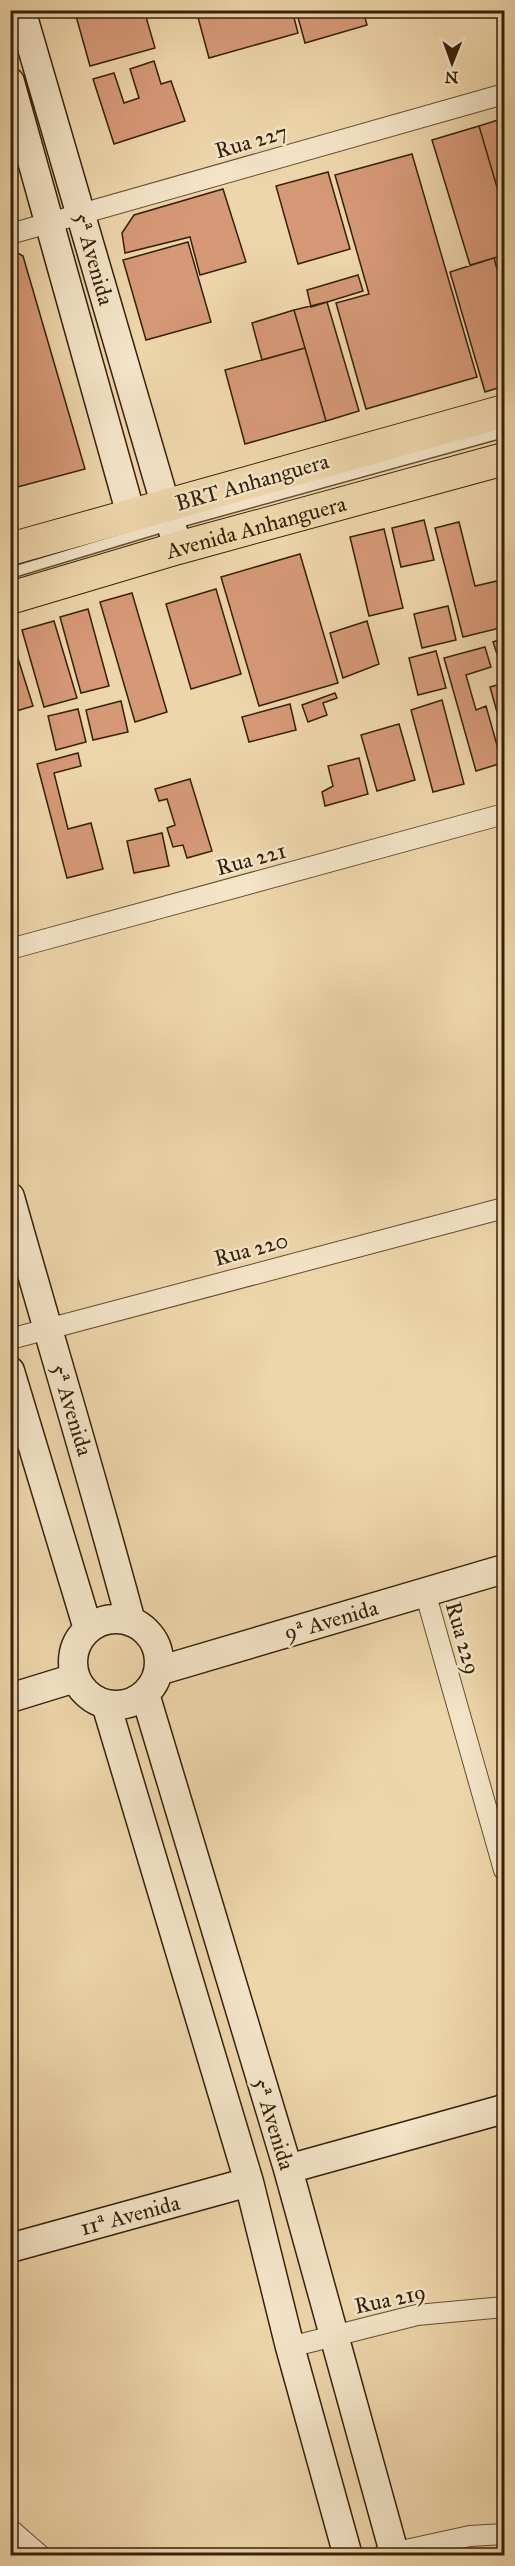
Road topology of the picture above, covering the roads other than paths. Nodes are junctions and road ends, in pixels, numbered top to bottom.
1 (21, 10) edge
2 (10, 82) edge
3 (504, 94) edge
4 (80, 214) junction
5 (50, 224) junction
6 (10, 234) edge
7 (504, 411) edge
8 (504, 432) edge
9 (504, 459) edge
10 (131, 515) junction
11 (172, 526) junction
12 (10, 549) edge
13 (10, 573) edge
14 (10, 598) edge
15 (504, 814) edge
16 (10, 949) edge
17 (10, 1197) edge
18 (504, 1208) edge
19 (47, 1329) junction
20 (10, 1339) edge
21 (10, 1371) edge
22 (504, 1569) edge
23 (425, 1592) junction
24 (131, 1622) junction
25 (88, 1629) junction
26 (75, 1678) junction
27 (151, 1682) junction
28 (10, 1698) edge
29 (106, 1704) junction
30 (504, 1870) edge
31 (504, 2109) edge
32 (288, 2169) junction
33 (249, 2182) junction
34 (10, 2248) edge
35 (503, 2306) edge
36 (332, 2336) junction
37 (290, 2347) junction
38 (10, 2529) edge
39 (504, 2534) edge
40 (391, 2555) edge
41 (41, 2556) edge
42 (348, 2556) edge

1 - 4 main road, 5ª Avenida
2 - 5 main road, 5ª Avenida
3 - 4 street, Rua 227
4 - 5 street, Rua 227
4 - 11 main road, 5ª Avenida
5 - 6 street, Rua 227
5 - 10 main road, 5ª Avenida
7 - 11 main road, Avenida Anhanguera
8 - 11 lane, BRT Anhanguera
9 - 11 main road, Avenida Anhanguera
10 - 11 main road, Avenida Anhanguera
10 - 12 main road, Avenida Anhanguera
11 - 13 lane, BRT Anhanguera
11 - 14 main road, Avenida Anhanguera
15 - 16 street, Rua 221
17 - 19 main road, 5ª Avenida
18 - 19 street, Rua 220
19 - 20 street, Rua 220
19 - 24 main road, 5ª Avenida
21 - 25 main road
22 - 23 main road, 9ª Avenida
23 - 27 main road, 9ª Avenida
23 - 30 street, Rua 229
24 - 25 main road
24 - 27 main road
25 - 26 main road
26 - 28 main road
26 - 29 main road
27 - 29 main road
27 - 32 main road, 5ª Avenida
29 - 33 main road, 5ª Avenida
31 - 32 main road
32 - 36 main road, 5ª Avenida
33 - 34 main road, 11ª Avenida
33 - 37 main road, 5ª Avenida
35 - 36 street, Rua 219
36 - 37 street, Rua 219
36 - 40 main road, 5ª Avenida
37 - 42 main road, 5ª Avenida
38 - 41 street
39 - 40 street

